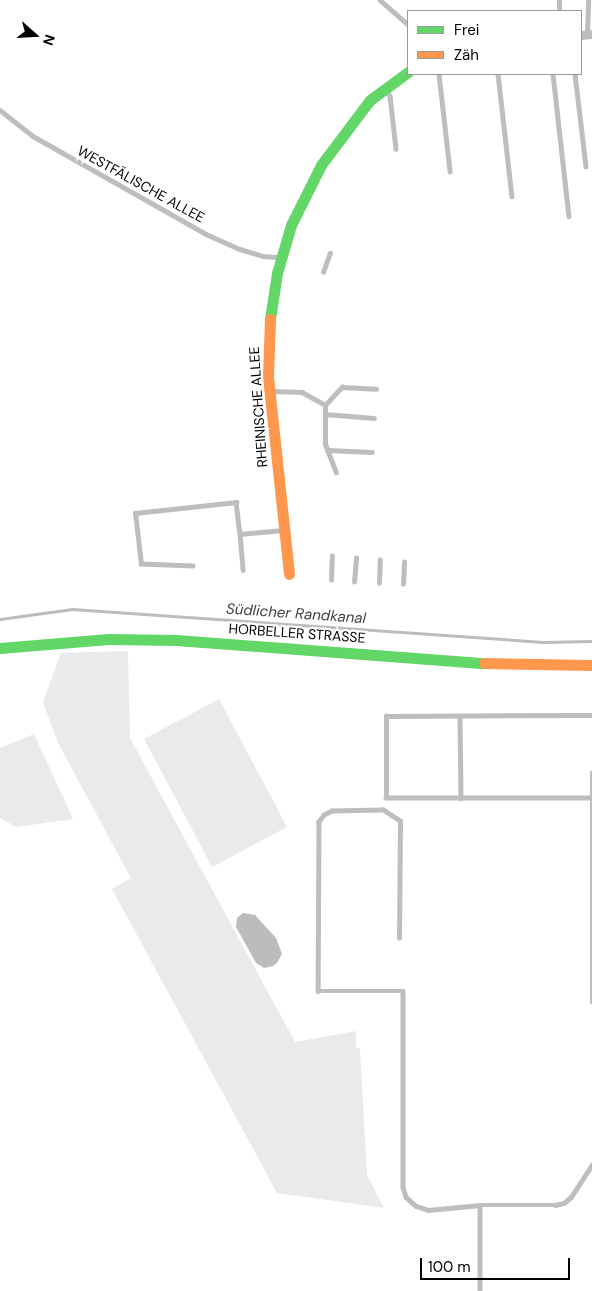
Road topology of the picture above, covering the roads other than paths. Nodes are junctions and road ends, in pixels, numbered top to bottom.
1 (380, 0) edge
2 (588, 0) edge
3 (407, 23) edge
4 (586, 34) edge
5 (407, 73) edge
6 (439, 75) edge
7 (498, 75) edge
8 (553, 75) edge
9 (575, 75) edge
10 (384, 88) junction
11 (0, 110) edge
12 (396, 149) dead end
13 (586, 166) dead end
14 (450, 171) dead end
15 (512, 196) dead end
16 (569, 216) dead end
17 (330, 253) dead end
18 (281, 257) junction
19 (323, 272) dead end
20 (376, 389) dead end
21 (269, 390) junction
22 (326, 405) junction
23 (325, 414) junction
24 (374, 418) dead end
25 (327, 450) junction
26 (372, 452) dead end
27 (336, 473) dead end
28 (284, 530) junction
29 (240, 534) junction
30 (332, 556) dead end
31 (356, 558) dead end
32 (380, 560) dead end
33 (404, 562) dead end
34 (194, 566) dead end
35 (244, 570) dead end
36 (289, 574) dead end
37 (331, 580) dead end
38 (354, 582) dead end
39 (379, 583) dead end
40 (403, 584) dead end
41 (0, 648) edge
42 (592, 665) edge
43 (592, 715) edge
44 (460, 716) junction
45 (592, 773) edge
46 (460, 798) junction
47 (592, 798) edge
48 (399, 938) dead end
49 (592, 1002) edge
50 (592, 1166) edge
51 (480, 1205) junction
52 (480, 1291) edge

1 - 3 lane
2 - 4 lane
5 - 10 main road, RHEINISCHE ALLEE
6 - 14 lane
7 - 15 lane
8 - 16 lane
9 - 13 lane
10 - 12 lane
10 - 18 main road, RHEINISCHE ALLEE
11 - 18 lane, WESTFÄLISCHE ALLEE
17 - 19 lane
18 - 21 main road, RHEINISCHE ALLEE
20 - 22 lane
21 - 22 lane
21 - 28 main road, RHEINISCHE ALLEE
22 - 23 lane
23 - 24 lane
23 - 25 lane
25 - 26 lane
25 - 27 lane
28 - 29 lane
28 - 36 main road, RHEINISCHE ALLEE
29 - 34 lane
29 - 35 lane
30 - 37 lane
31 - 38 lane
32 - 39 lane
33 - 40 lane
41 - 42 main road, HORBELLER STRASSE
43 - 44 lane
44 - 46 lane
44 - 46 lane
45 - 47 lane
46 - 47 lane
47 - 49 lane
48 - 51 lane
50 - 51 lane
51 - 52 lane

